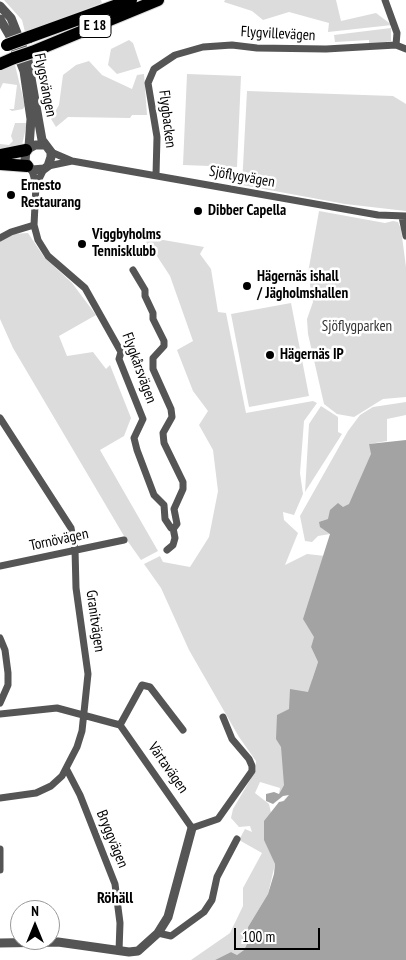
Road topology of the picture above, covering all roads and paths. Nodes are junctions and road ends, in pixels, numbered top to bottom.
1 (131, 0) edge
2 (158, 0) edge
3 (385, 0) edge
4 (0, 6) edge
5 (0, 19) edge
6 (2, 46) edge
7 (396, 46) junction
8 (406, 49) edge
9 (0, 64) edge
10 (154, 69) joint
11 (48, 148) junction
12 (25, 150) junction
13 (0, 155) edge
14 (72, 161) junction
15 (0, 164) edge
16 (29, 168) junction
17 (46, 168) junction
18 (156, 175) junction
19 (36, 185) junction
20 (404, 217) edge
21 (34, 225) junction
22 (406, 236) edge
23 (0, 238) edge
24 (133, 270) dead end
25 (0, 418) edge
26 (173, 528) junction
27 (124, 540) dead end
28 (75, 550) junction
29 (167, 550) dead end
30 (0, 566) edge
31 (0, 638) edge
32 (0, 703) edge
33 (0, 714) edge
34 (85, 714) junction
35 (223, 718) dead end
36 (120, 725) junction
37 (183, 730) dead end
38 (67, 770) junction
39 (0, 798) edge
40 (192, 828) junction
41 (237, 839) dead end
42 (0, 850) edge
43 (0, 870) edge
44 (158, 933) junction
45 (0, 943) edge
46 (118, 951) junction

1 - 6 highway, E 18, bridge
2 - 9 highway, E 18, bridge
3 - 7 street
4 - 11 street, Flygsvängen
5 - 12 street, Flygsvängen
7 - 8 street, Flygvillevägen
7 - 10 street, Flygvillevägen
10 - 18 street, Flygbacken
11 - 12 street
11 - 14 street, Sjöflygvägen
11 - 17 street
12 - 13 highway
12 - 16 street
14 - 17 street, Sjöflygvägen
14 - 18 street, Sjöflygvägen
15 - 16 highway
16 - 17 street
16 - 19 street, Flygkårsvägen
17 - 19 street, Flygkårsvägen
18 - 20 street, Sjöflygvägen
19 - 21 street, Flygkårsvägen
20 - 22 street
21 - 23 street
21 - 26 street, Flygkårsvägen
24 - 26 street, Flygkårsvägen
25 - 28 street, Granitvägen
26 - 29 street
27 - 28 street, Tornövägen
28 - 30 street, Tornövägen
28 - 34 street, Granitvägen
31 - 32 street
33 - 34 street
34 - 36 street
34 - 38 street, Granitvägen
35 - 40 street
36 - 37 street
36 - 40 street, Värtavägen
38 - 39 street, Granitvägen
38 - 46 street, Bryggvägen
40 - 44 street
41 - 44 street
42 - 43 street
44 - 46 street
45 - 46 street

